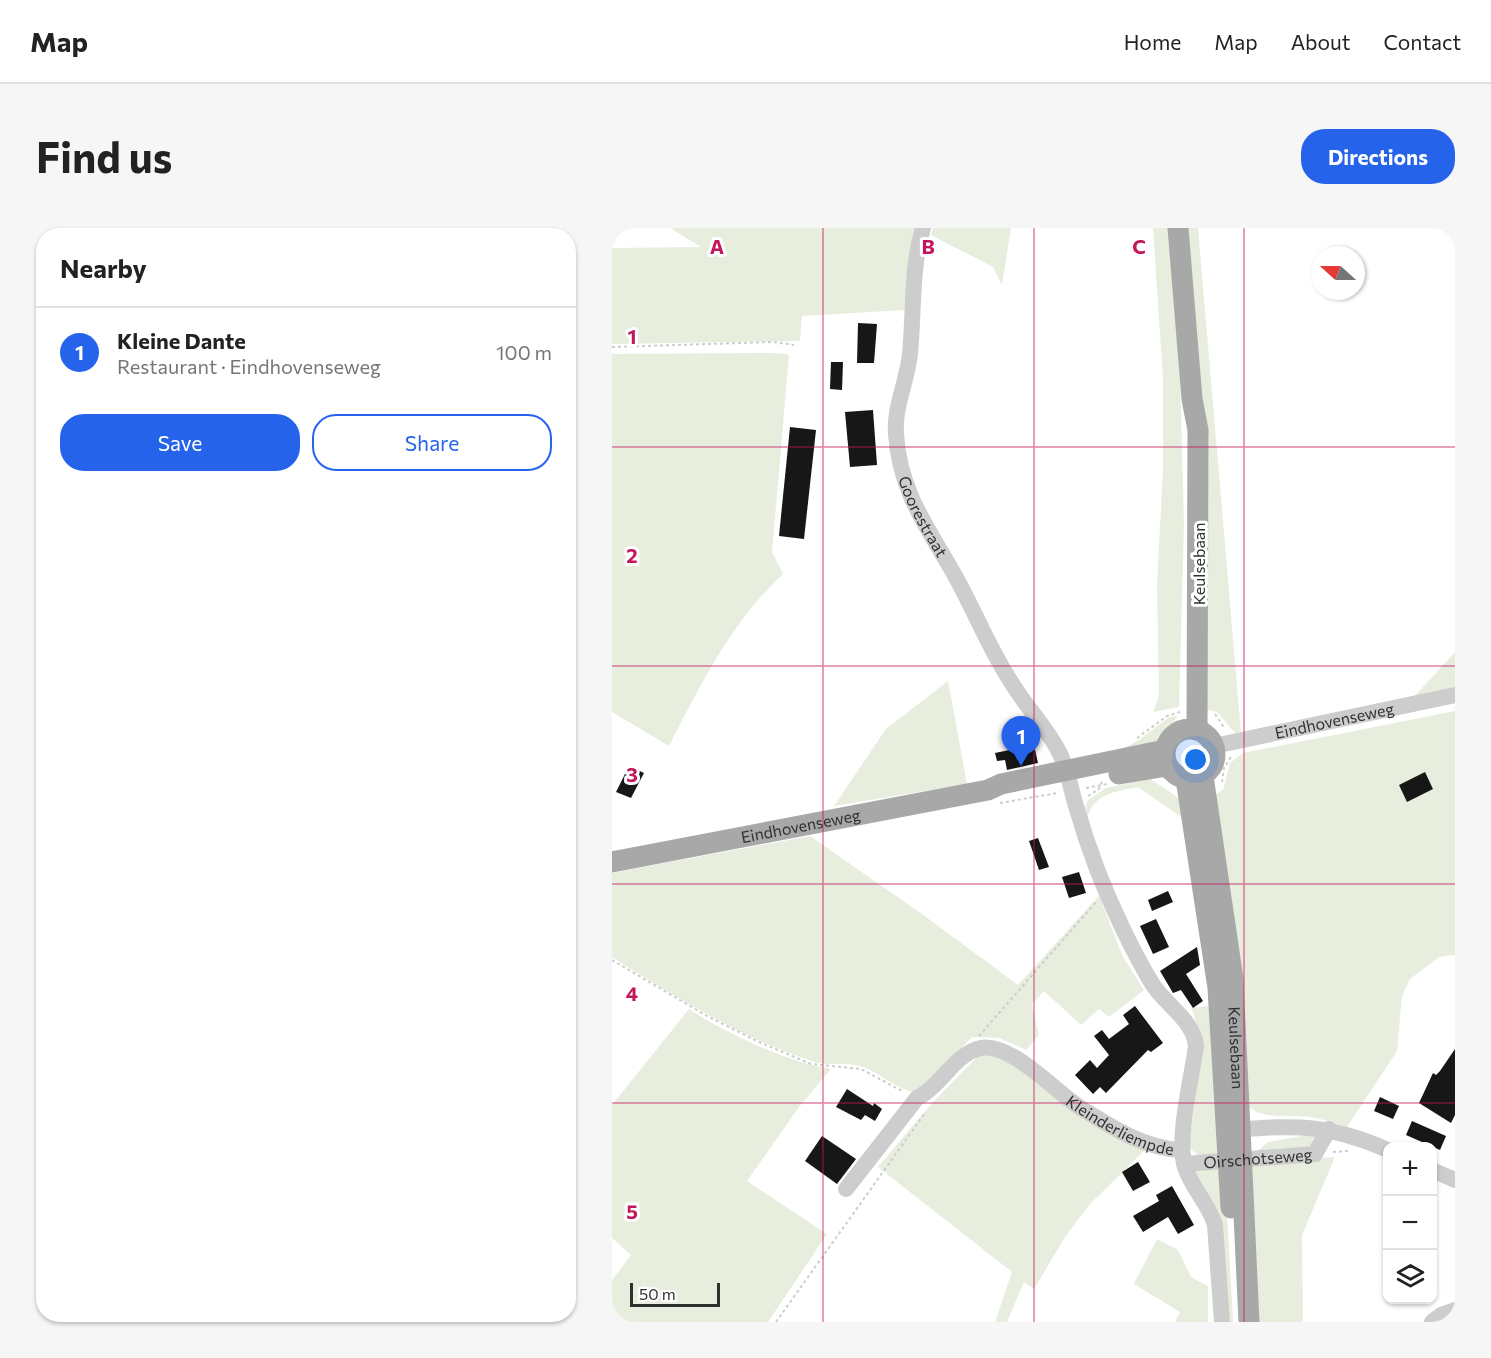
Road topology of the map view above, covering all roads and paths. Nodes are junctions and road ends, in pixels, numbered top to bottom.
1 (923, 228) edge
2 (1178, 228) edge
3 (794, 345) dead end
4 (612, 347) edge
5 (1455, 695) edge
6 (1192, 724) junction
7 (1236, 742) junction
8 (1214, 746) junction
9 (1166, 758) junction
10 (1103, 777) junction
11 (1195, 778) junction
12 (1070, 785) junction
13 (612, 862) edge
14 (1107, 890) junction
15 (612, 960) edge
16 (975, 1050) junction
17 (920, 1097) junction
18 (1329, 1129) junction
19 (1234, 1130) junction
20 (1383, 1148) edge
21 (1348, 1151) dead end
22 (1315, 1154) junction
23 (1183, 1157) junction
24 (1236, 1159) junction
25 (1437, 1172) edge
26 (1455, 1180) edge
27 (846, 1189) dead end
28 (1455, 1310) edge
29 (776, 1322) edge
30 (1222, 1322) edge
31 (1237, 1322) edge
32 (1249, 1322) edge
33 (1432, 1322) edge

1 - 12 street, Goorestraat
2 - 6 main road, Keulsebaan
3 - 4 path
5 - 7 street, Eindhovenseweg
6 - 7 path
6 - 8 main road
6 - 9 main road
7 - 8 street, Eindhovenseweg
8 - 11 main road
9 - 10 main road, Eindhovenseweg
9 - 11 main road
9 - 12 main road, Eindhovenseweg
10 - 12 main road, Eindhovenseweg
10 - 12 path
11 - 19 main road, Keulsebaan
12 - 13 main road, Eindhovenseweg
12 - 14 street, Kleinderliempde
14 - 16 path
14 - 23 street, Kleinderliempde
15 - 17 path
16 - 17 street
16 - 23 street, Kleinderliempde
17 - 27 street
17 - 29 path
18 - 19 street, Oirschotseweg
18 - 20 street, Oirschotseweg
18 - 22 street, Oirschotseweg
19 - 24 main road, Keulsebaan
21 - 22 path
22 - 24 street, Oirschotseweg
23 - 24 street, Oirschotseweg
23 - 30 street, Kleinderliempde
24 - 31 main road, Keulsebaan
24 - 32 main road, Keulsebaan
25 - 26 street
28 - 33 street

